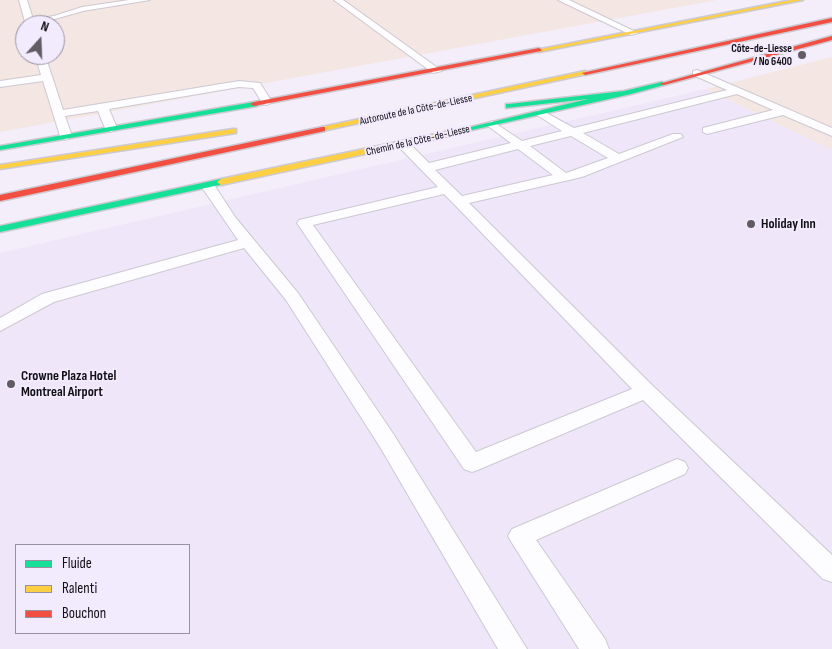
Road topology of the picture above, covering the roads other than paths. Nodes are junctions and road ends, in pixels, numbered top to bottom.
1 (23, 0) edge
2 (76, 0) edge
3 (146, 0) edge
4 (338, 0) edge
5 (562, 0) edge
6 (800, 0) edge
7 (82, 9) junction
8 (28, 15) edge
9 (64, 15) edge
10 (832, 20) edge
11 (634, 32) junction
12 (832, 38) edge
13 (43, 65) edge
14 (437, 71) junction
15 (697, 73) junction
16 (46, 77) junction
17 (0, 84) edge
18 (737, 91) junction
19 (631, 92) junction
20 (267, 102) junction
21 (102, 106) junction
22 (496, 108) dead end
23 (784, 111) junction
24 (541, 113) junction
25 (59, 114) junction
26 (429, 119) dead end
27 (492, 124) junction
28 (110, 128) junction
29 (707, 130) dead end
30 (573, 132) junction
31 (832, 132) edge
32 (66, 136) junction
33 (677, 136) dead end
34 (403, 144) junction
35 (521, 144) junction
36 (0, 148) edge
37 (208, 154) junction
38 (617, 158) junction
39 (0, 166) edge
40 (426, 168) junction
41 (564, 177) junction
42 (0, 178) edge
43 (208, 186) junction
44 (453, 195) junction
45 (0, 198) edge
46 (0, 229) edge
47 (247, 242) junction
48 (0, 325) edge
49 (646, 391) junction
50 (676, 468) dead end
51 (832, 571) edge
52 (513, 649) edge
53 (595, 649) edge

1 - 8 lane
2 - 7 lane
3 - 7 lane
4 - 14 lane
5 - 11 lane
6 - 11 main road
7 - 9 lane
10 - 37 main road, Autoroute de la Côte-de-Liesse
11 - 14 main road
12 - 15 main road, Chemin de la Côte-de-Liesse
13 - 16 lane
14 - 20 main road
15 - 18 lane
15 - 19 main road, Chemin de la Côte-de-Liesse
16 - 17 lane
16 - 25 lane
18 - 23 lane
18 - 30 lane
19 - 22 main road
19 - 24 main road, Chemin de la Côte-de-Liesse
20 - 21 lane
20 - 28 main road
21 - 25 lane
21 - 28 lane
23 - 29 lane
23 - 31 lane
24 - 27 main road, Chemin de la Côte-de-Liesse
24 - 30 lane
25 - 32 lane
26 - 37 main road
27 - 34 main road, Chemin de la Côte-de-Liesse
27 - 35 lane
28 - 32 main road
30 - 35 lane
30 - 38 lane
32 - 36 main road
33 - 38 lane
34 - 40 lane
34 - 43 main road, Chemin de la Côte-de-Liesse
35 - 40 lane
35 - 41 lane
37 - 45 main road, Autoroute de la Côte-de-Liesse
38 - 41 lane
39 - 42 main road
40 - 44 lane
41 - 44 lane
43 - 46 main road, Chemin de la Côte-de-Liesse
43 - 47 lane
44 - 49 lane
44 - 49 lane
47 - 48 lane
47 - 52 lane
49 - 51 lane
50 - 53 lane

